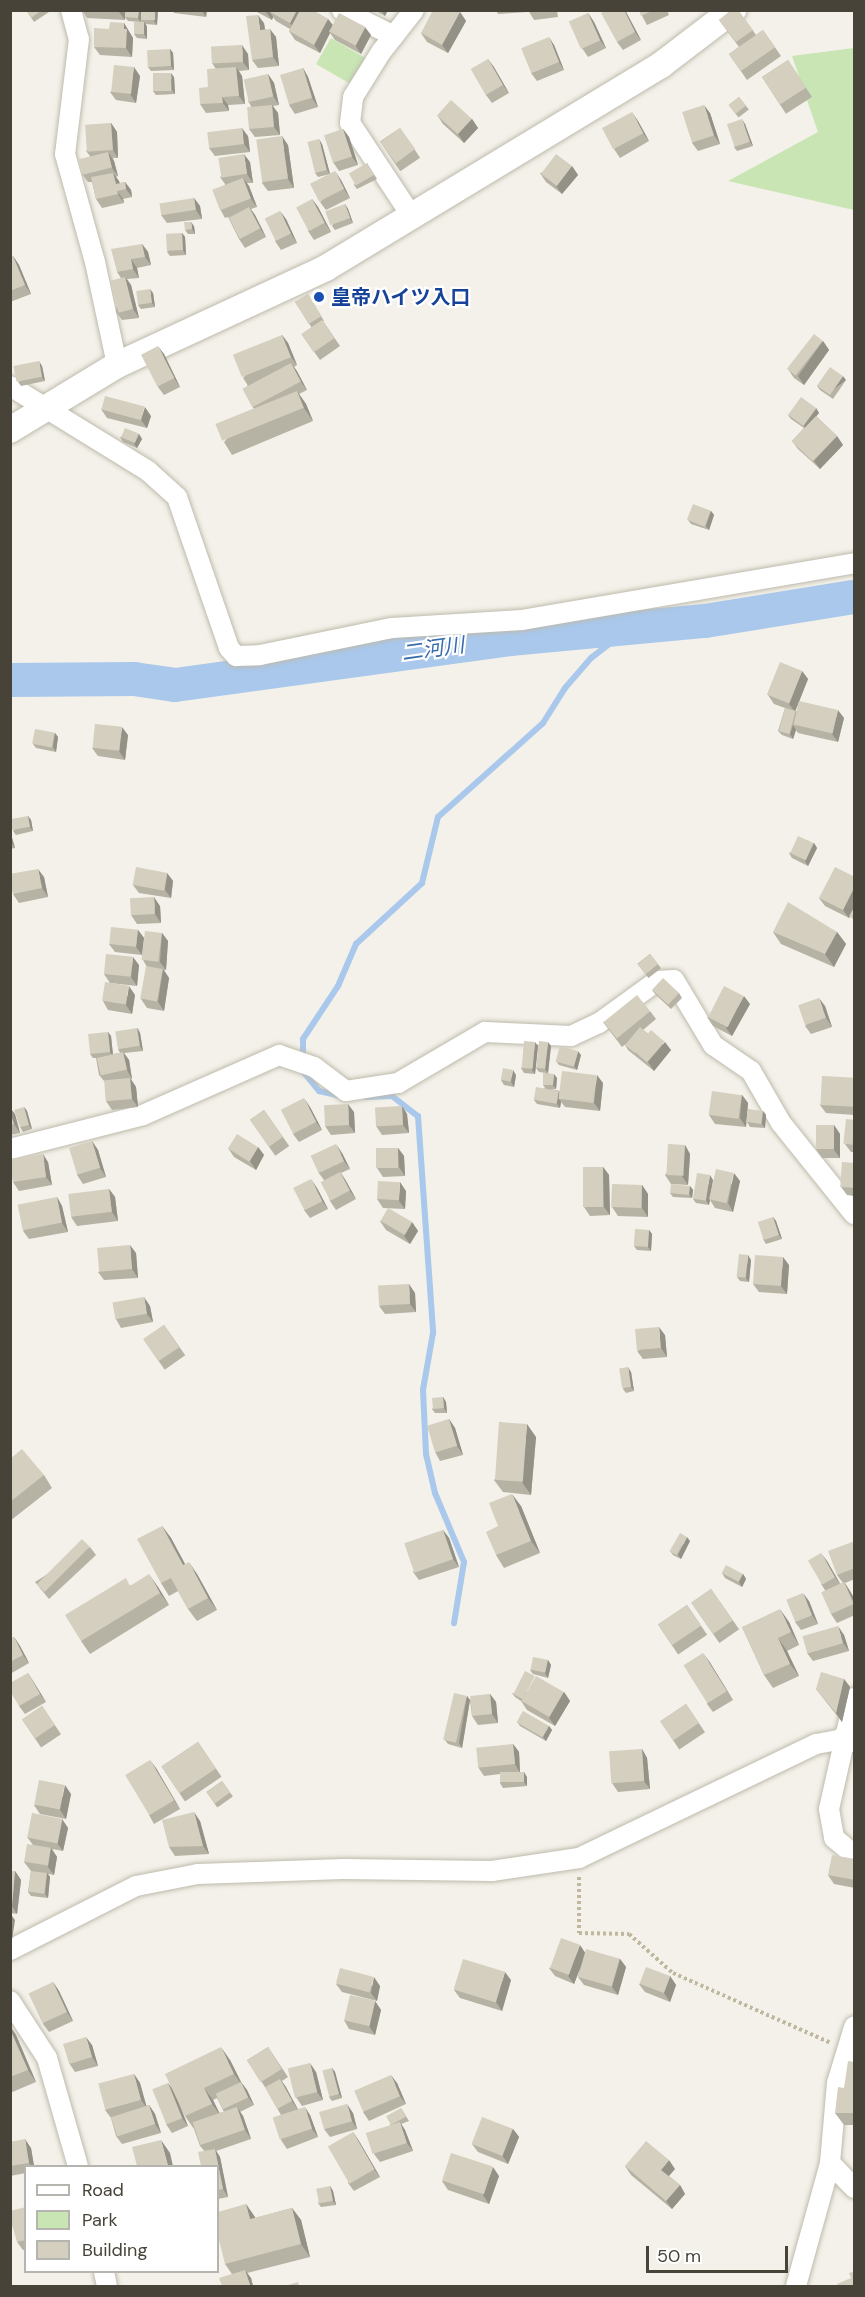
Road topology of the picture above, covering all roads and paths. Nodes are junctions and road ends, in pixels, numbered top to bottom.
1 (71, 10) edge
2 (342, 10) edge
3 (414, 10) edge
4 (727, 12) edge
5 (394, 36) junction
6 (411, 215) junction
7 (117, 365) junction
8 (10, 386) edge
9 (47, 408) junction
10 (10, 430) edge
11 (855, 563) edge
12 (10, 1149) edge
13 (855, 1214) edge
14 (855, 1698) edge
15 (850, 1739) edge
16 (855, 1855) edge
17 (579, 1858) junction
18 (10, 1950) edge
19 (10, 2001) edge
20 (855, 2027) edge
21 (845, 2049) junction
22 (830, 2163) junction
23 (78, 2165) edge
24 (855, 2188) edge
25 (796, 2286) edge

1 - 7 street
2 - 5 street
3 - 5 street
4 - 6 street
5 - 6 street
6 - 7 street
7 - 9 street
8 - 9 street
9 - 10 street
9 - 11 street
12 - 13 street
14 - 15 street
15 - 16 street
15 - 17 street
17 - 18 street
17 - 21 path
19 - 23 street
20 - 21 street
21 - 22 street
22 - 24 street
22 - 25 street

